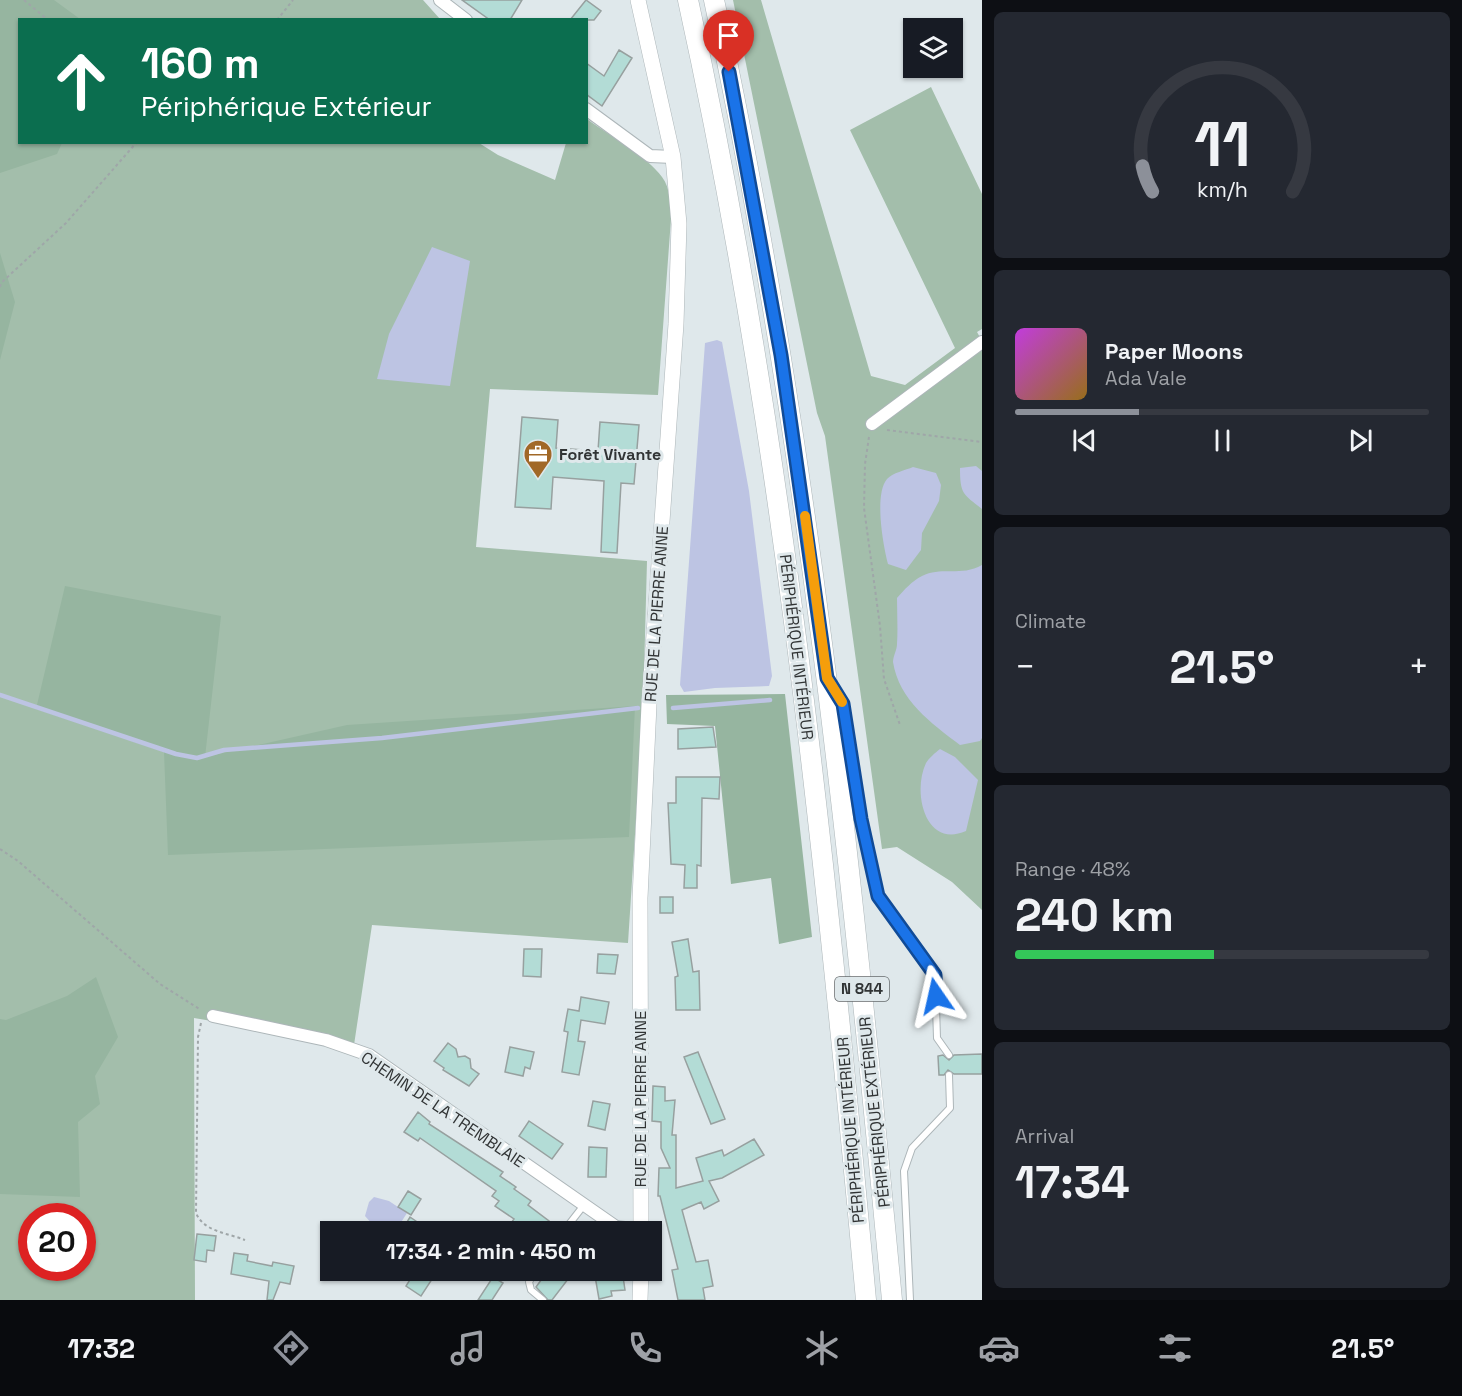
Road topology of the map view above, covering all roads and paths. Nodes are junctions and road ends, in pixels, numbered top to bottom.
1 (24, 0) edge
2 (292, 0) edge
3 (440, 0) edge
4 (638, 0) edge
5 (688, 0) edge
6 (714, 0) edge
7 (46, 18) edge
8 (278, 18) edge
9 (463, 18) edge
10 (588, 110) edge
11 (135, 144) edge
12 (673, 157) junction
13 (0, 288) edge
14 (982, 342) edge
15 (872, 424) junction
16 (982, 442) edge
17 (827, 678) junction
18 (900, 725) dead end
19 (0, 849) edge
20 (213, 1016) junction
21 (949, 1055) dead end
22 (949, 1075) dead end
23 (584, 1204) junction
24 (572, 1221) edge
25 (608, 1221) edge
26 (641, 1221) edge
27 (245, 1240) dead end
28 (530, 1281) edge
29 (641, 1281) edge
30 (543, 1300) edge
31 (640, 1300) edge
32 (866, 1300) edge
33 (892, 1300) edge
34 (910, 1300) edge

1 - 7 path
2 - 8 path
3 - 9 street
4 - 12 street, RUE DE LA PIERRE ANNE
5 - 32 highway, PÉRIPHÉRIQUE INTÉRIEUR / N 844
6 - 17 highway, PÉRIPHÉRIQUE EXTÉRIEUR / N 844
10 - 12 street
11 - 13 path
12 - 26 street, RUE DE LA PIERRE ANNE
14 - 15 street
15 - 16 path
15 - 18 path
17 - 21 lane
17 - 33 highway, PÉRIPHÉRIQUE EXTÉRIEUR / N 844
19 - 20 path
20 - 23 street, CHEMIN DE LA TREMBLAIE
20 - 27 path
22 - 34 lane
23 - 24 lane
23 - 25 street, CHEMIN DE LA TREMBLAIE
28 - 30 lane
29 - 31 street

